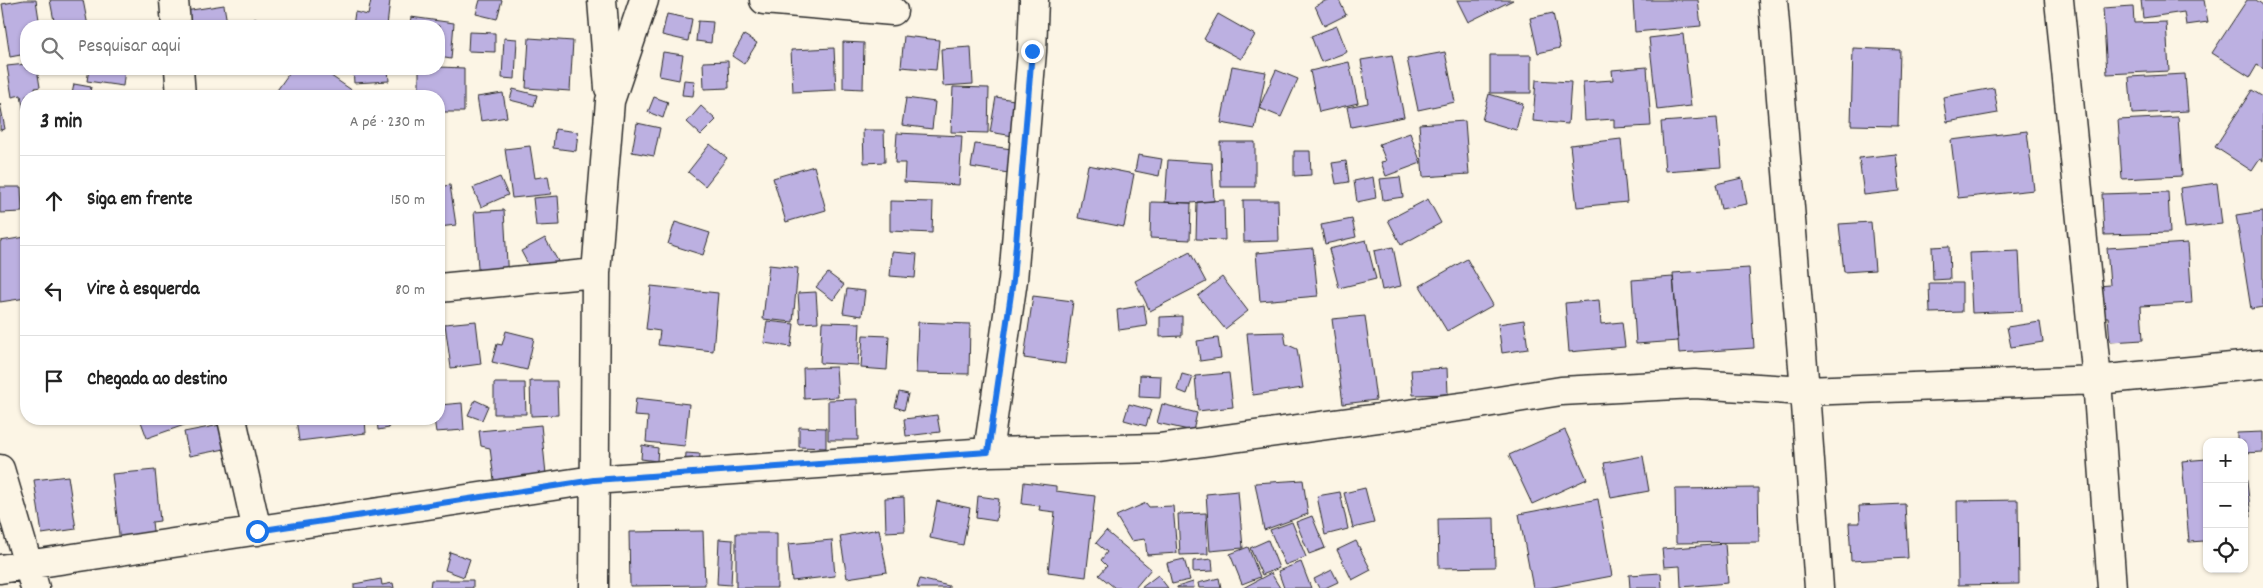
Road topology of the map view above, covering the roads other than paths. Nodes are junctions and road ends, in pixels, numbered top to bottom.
1 (174, 0) edge
2 (602, 0) edge
3 (644, 0) edge
4 (764, 0) edge
5 (1034, 0) edge
6 (1773, 0) edge
7 (2059, 0) edge
8 (893, 10) dead end
9 (176, 20) edge
10 (179, 75) edge
11 (181, 90) edge
12 (610, 102) junction
13 (596, 273) junction
14 (445, 287) edge
15 (2263, 364) edge
16 (2097, 380) junction
17 (1805, 391) junction
18 (233, 425) edge
19 (988, 452) junction
20 (0, 469) edge
21 (594, 480) junction
22 (257, 531) junction
23 (0, 569) edge
24 (32, 577) edge
25 (594, 588) edge
26 (1819, 588) edge
27 (2112, 588) edge

1 - 9 street
2 - 12 street
3 - 12 street
4 - 8 street
5 - 19 street
6 - 17 street
7 - 16 street
10 - 11 street
12 - 13 street
13 - 14 street
13 - 21 street
15 - 16 street
16 - 17 street
16 - 27 street
17 - 19 street
17 - 26 street
18 - 22 street
19 - 21 street
20 - 24 street
21 - 22 street
21 - 25 street
22 - 24 street
23 - 24 street

